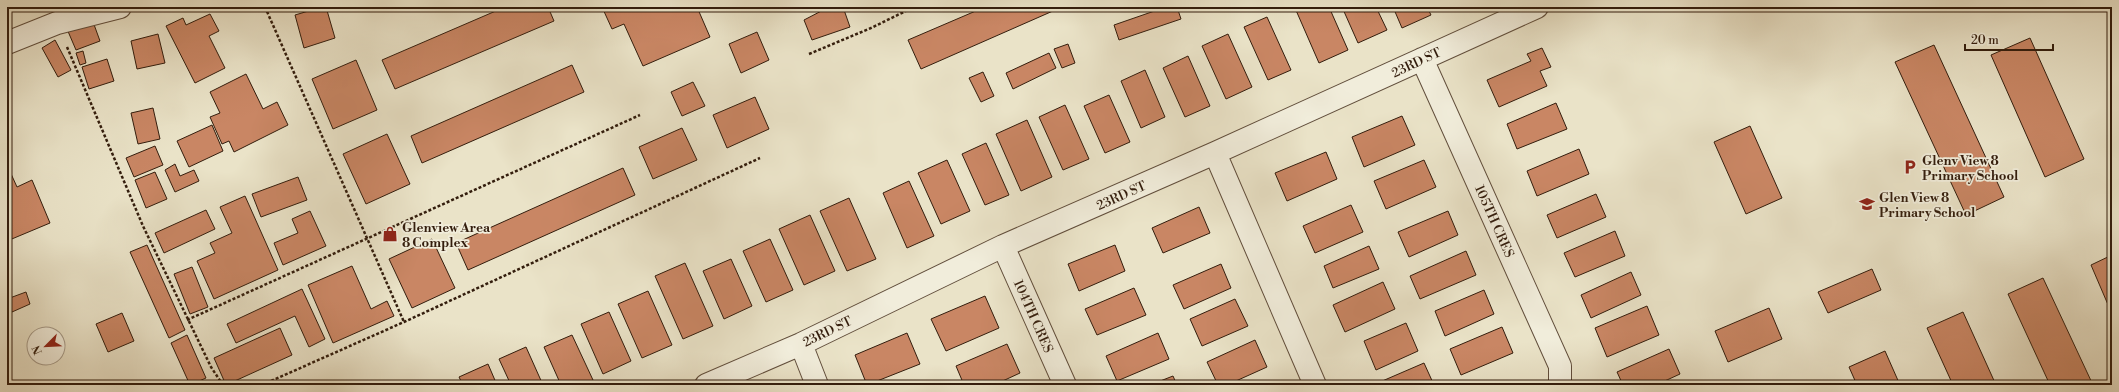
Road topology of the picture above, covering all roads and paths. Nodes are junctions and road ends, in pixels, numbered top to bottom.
1 (120, 7) edge
2 (265, 7) edge
3 (914, 7) edge
4 (1537, 7) edge
5 (57, 23) junction
6 (7, 43) edge
7 (809, 54) dead end
8 (1422, 59) junction
9 (640, 115) dead end
10 (1215, 153) junction
11 (760, 158) dead end
12 (367, 240) junction
13 (1003, 246) junction
14 (188, 320) junction
15 (404, 322) junction
16 (801, 344) junction
17 (223, 385) edge
18 (262, 385) edge
19 (706, 385) edge
20 (817, 385) edge
21 (1065, 385) edge
22 (1315, 385) edge
23 (1560, 385) edge

1 - 5 street
2 - 12 path
3 - 7 path
4 - 8 street, 23RD ST
5 - 6 street
5 - 14 path
8 - 10 street, 23RD ST
8 - 23 street, 105TH CRES
9 - 12 path
10 - 13 street, 23RD ST
10 - 22 street
11 - 15 path
12 - 14 path
12 - 15 path
13 - 16 street, 23RD ST
13 - 21 street, 104TH CRES
14 - 17 path
15 - 18 path
16 - 19 street, 23RD ST
16 - 20 street

